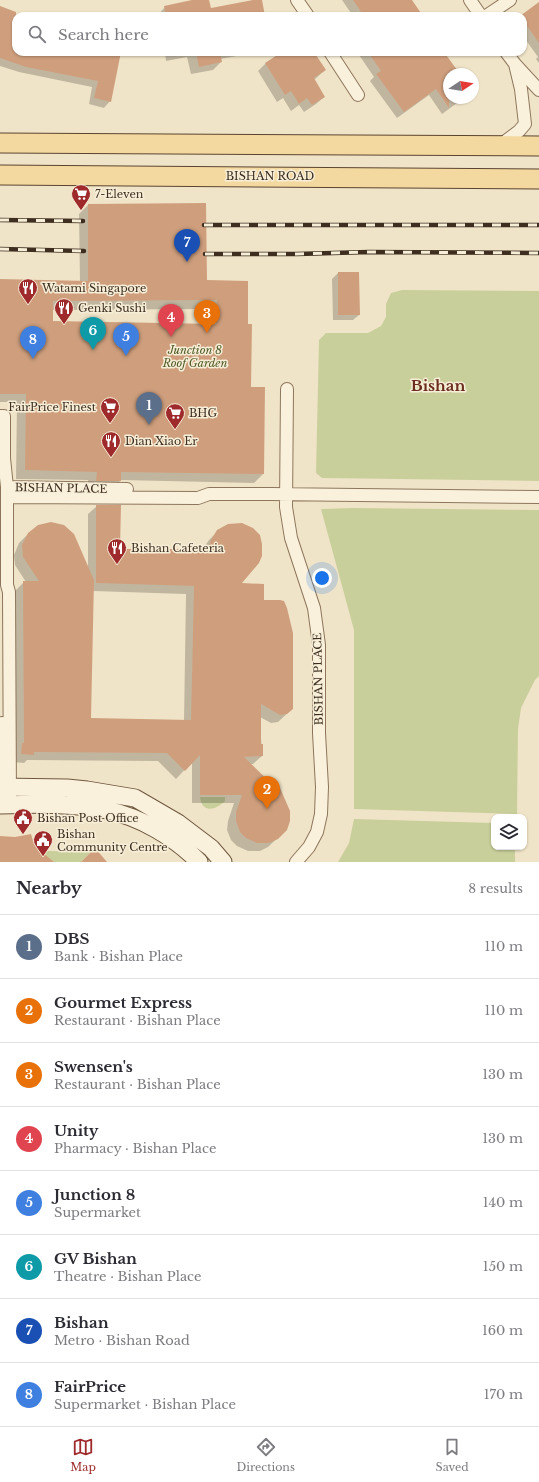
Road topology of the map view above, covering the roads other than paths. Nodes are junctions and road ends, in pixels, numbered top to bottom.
1 (298, 0) edge
2 (470, 0) edge
3 (510, 0) edge
4 (306, 12) edge
5 (478, 12) edge
6 (492, 12) edge
7 (333, 56) edge
8 (509, 56) edge
9 (515, 64) junction
10 (539, 90) edge
11 (358, 95) dead end
12 (0, 143) edge
13 (498, 146) junction
14 (539, 146) edge
15 (0, 175) edge
16 (539, 179) edge
17 (287, 389) dead end
18 (0, 416) edge
19 (7, 492) junction
20 (286, 494) junction
21 (539, 497) edge
22 (4, 787) edge
23 (4, 804) edge
24 (199, 862) edge
25 (223, 862) edge
26 (296, 862) edge

1 - 4 street
2 - 5 street
3 - 6 street
7 - 11 street
8 - 9 street
9 - 10 street
9 - 13 street
12 - 13 main road
13 - 14 main road
15 - 16 main road, BISHAN ROAD
17 - 20 street, BISHAN PLACE
18 - 19 street, BISHAN PLACE
19 - 20 street, BISHAN PLACE
19 - 22 street, BISHAN PLACE
20 - 21 street, BISHAN PLACE
20 - 26 street, BISHAN PLACE
22 - 23 street, BISHAN PLACE
22 - 25 street
23 - 24 street

